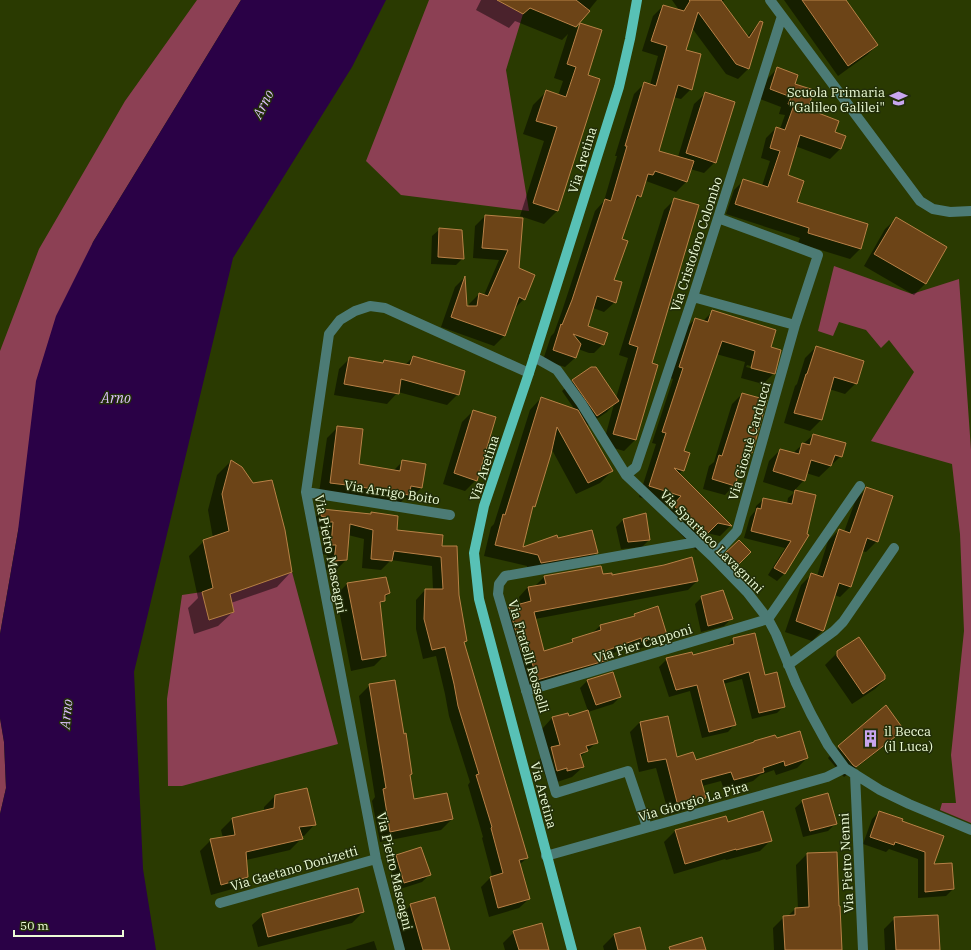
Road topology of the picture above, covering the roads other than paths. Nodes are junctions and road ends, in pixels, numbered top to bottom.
1 (637, 0) edge
2 (770, 0) edge
3 (782, 16) junction
4 (971, 211) edge
5 (718, 218) junction
6 (693, 297) junction
7 (795, 325) junction
8 (534, 357) junction
9 (529, 373) junction
10 (626, 475) junction
11 (860, 486) dead end
12 (306, 492) junction
13 (450, 515) dead end
14 (697, 542) junction
15 (894, 548) dead end
16 (713, 556) junction
17 (768, 618) junction
18 (788, 665) junction
19 (526, 691) junction
20 (845, 768) junction
21 (855, 774) junction
22 (647, 827) junction
23 (971, 830) edge
24 (546, 856) junction
25 (376, 859) junction
26 (220, 903) dead end
27 (400, 950) edge
28 (572, 950) edge
29 (863, 950) edge

1 - 8 main road, Via Aretina
2 - 3 street
3 - 4 street
3 - 5 street, Via Cristoforo Colombo
5 - 6 street, Via Cristoforo Colombo
5 - 7 street, Via Giosuè Carducci
6 - 7 street
6 - 10 street, Via Cristoforo Colombo
7 - 16 street, Via Giosuè Carducci
8 - 9 main road, Via Aretina
8 - 10 street, Via Spartaco Lavagnini
9 - 12 street, Via Pietro Mascagni
9 - 24 main road, Via Aretina
10 - 14 street, Via Spartaco Lavagnini
11 - 17 street
12 - 13 street, Via Arrigo Boito
12 - 25 street, Via Pietro Mascagni
14 - 16 street, Via Spartaco Lavagnini
14 - 19 street, Via Fratelli Rosselli
15 - 18 street
16 - 17 street, Via Spartaco Lavagnini
17 - 18 street, Via Spartaco Lavagnini
17 - 19 street, Via Pier Capponi
18 - 20 street, Via Spartaco Lavagnini
19 - 22 street, Via Fratelli Rosselli
20 - 21 street, Via Spartaco Lavagnini
20 - 22 street, Via Giorgio La Pira
21 - 23 street, Via Spartaco Lavagnini
21 - 29 street, Via Pietro Nenni
22 - 24 street, Via Giorgio La Pira
24 - 28 main road, Via Aretina
25 - 26 street, Via Gaetano Donizetti
25 - 27 street, Via Pietro Mascagni

